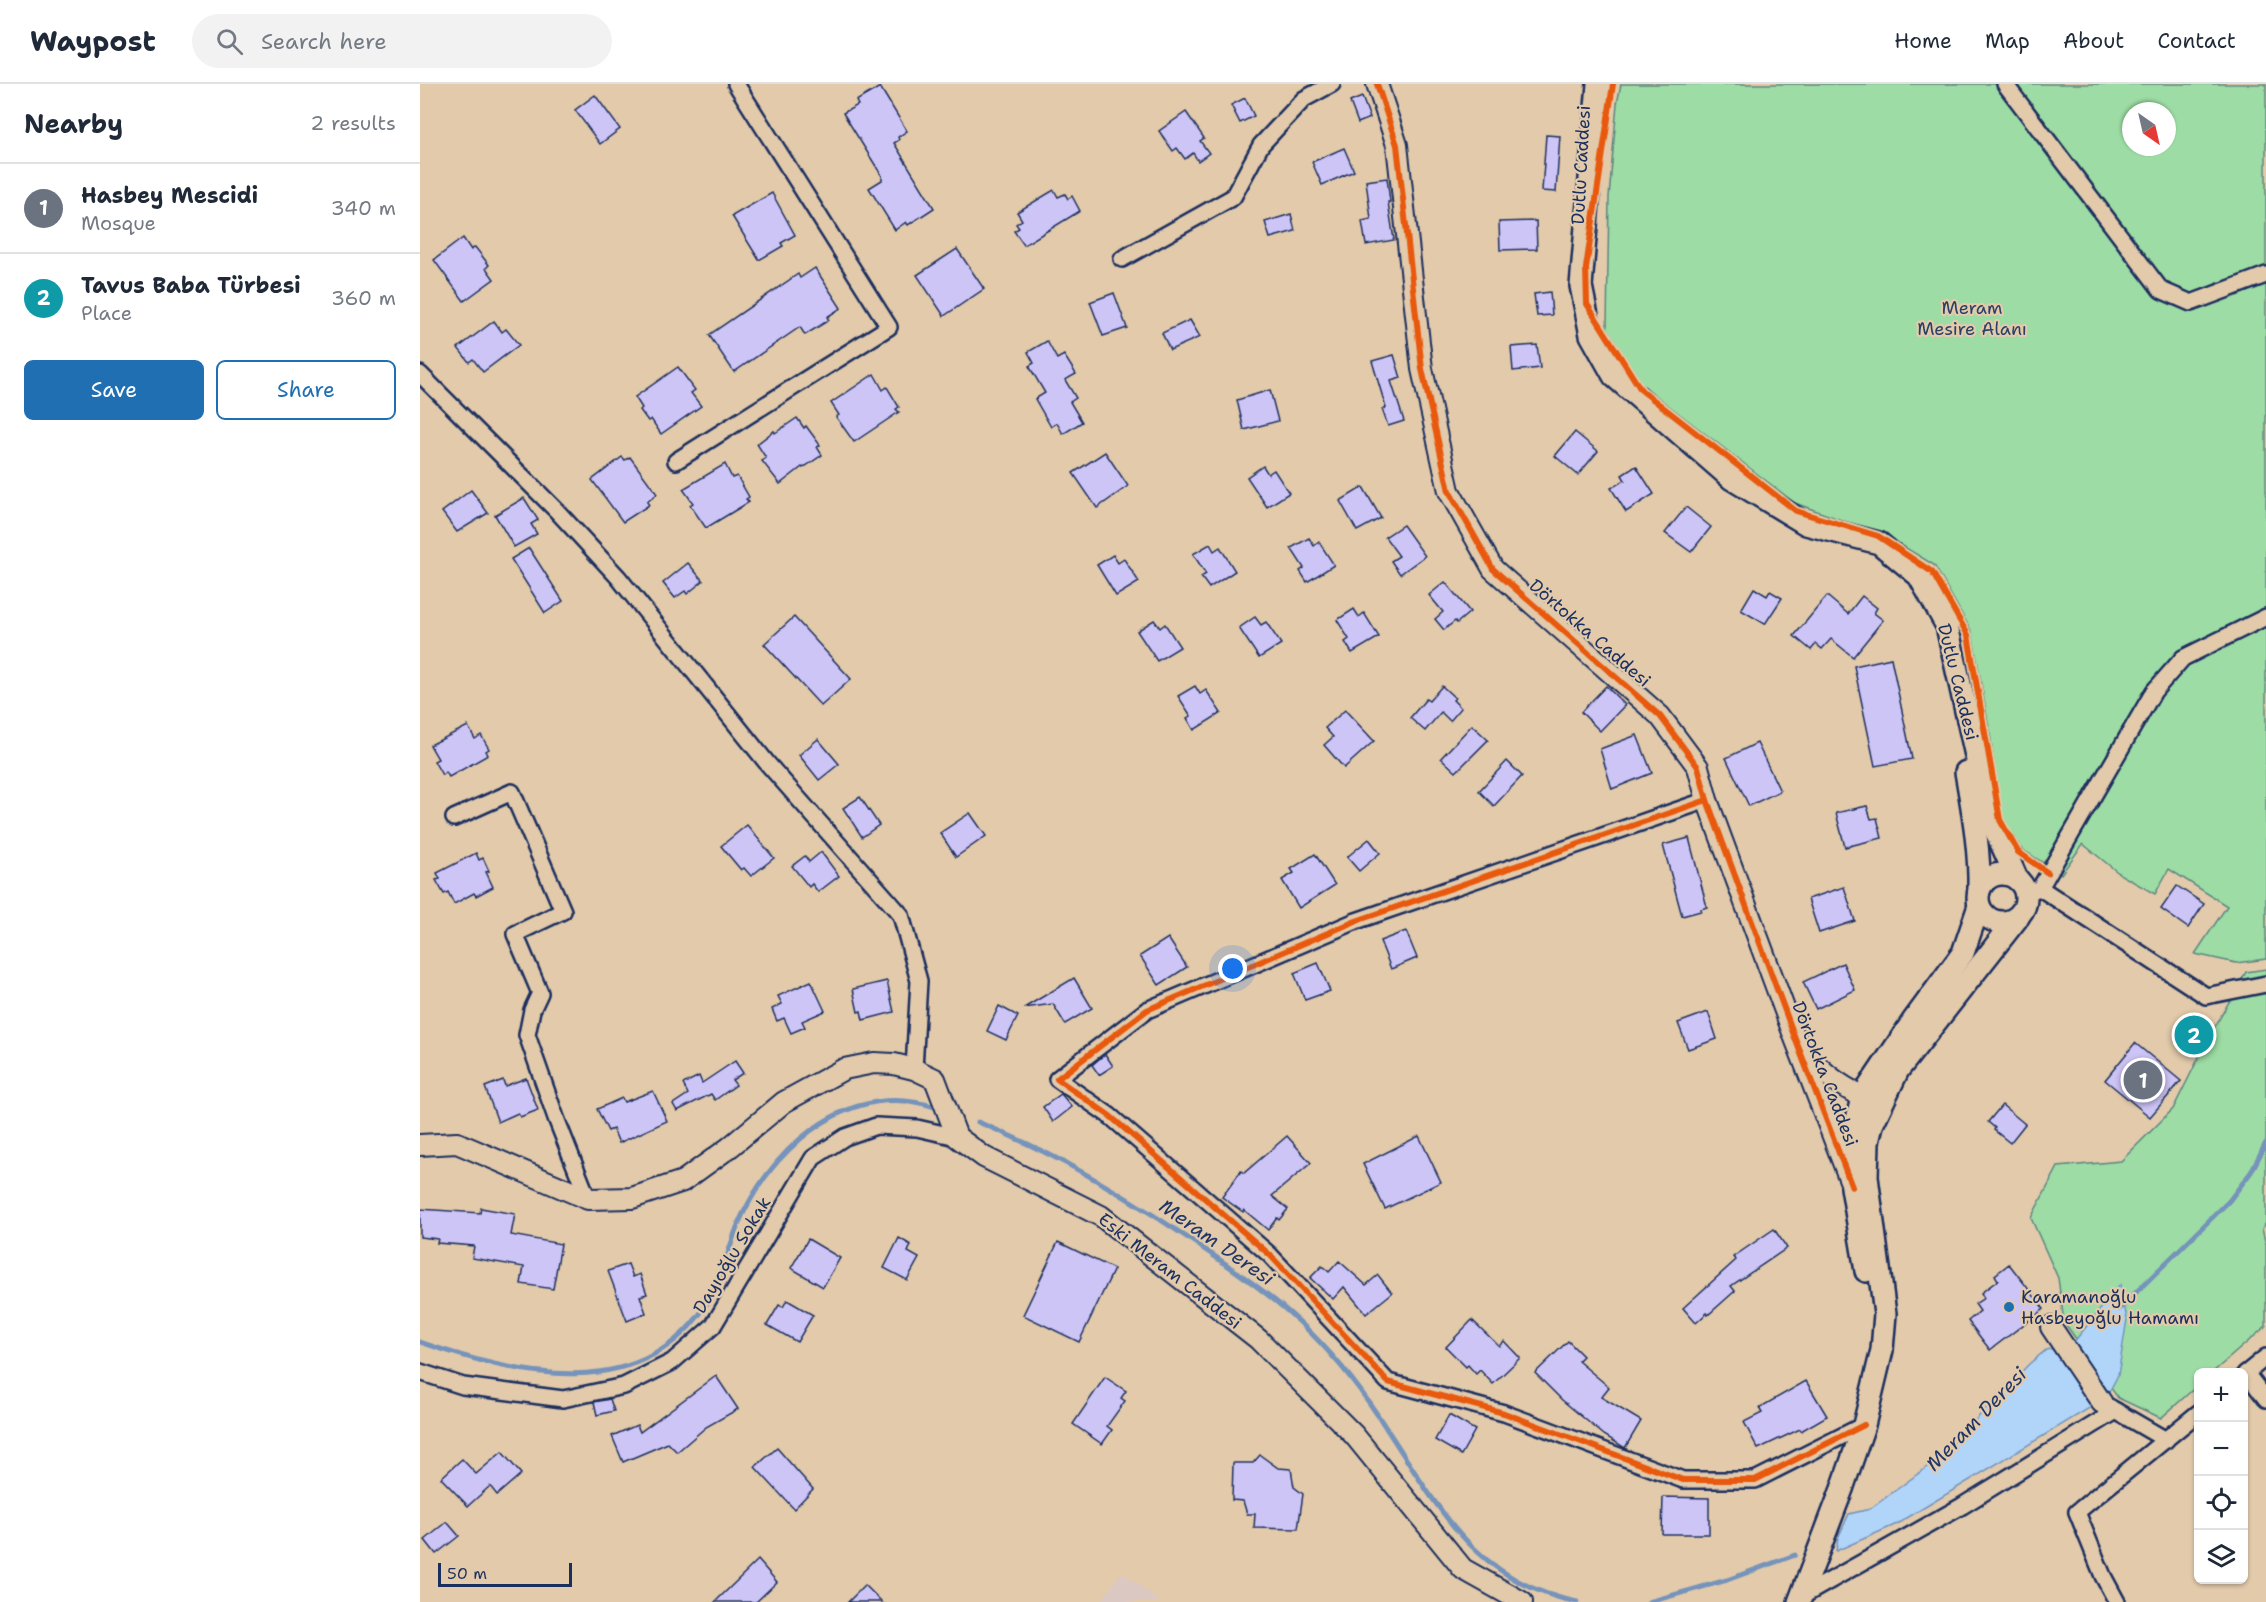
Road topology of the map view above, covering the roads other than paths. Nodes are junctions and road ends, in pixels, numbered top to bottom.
1 (736, 84) edge
2 (1332, 84) edge
3 (1377, 84) edge
4 (1586, 84) edge
5 (1598, 84) edge
6 (2005, 84) edge
7 (1122, 259) dead end
8 (2266, 275) edge
9 (420, 374) edge
10 (676, 461) dead end
11 (2266, 617) edge
12 (1707, 800) junction
13 (454, 818) dead end
14 (2028, 887) junction
15 (1979, 898) junction
16 (2019, 916) junction
17 (2266, 984) edge
18 (1795, 1038) junction
19 (914, 1069) junction
20 (1862, 1097) junction
21 (1882, 1104) junction
22 (957, 1137) junction
23 (420, 1145) edge
24 (1852, 1187) junction
25 (588, 1199) junction
26 (2051, 1327) dead end
27 (2266, 1357) edge
28 (420, 1372) edge
29 (2248, 1372) edge
30 (2248, 1378) edge
31 (2266, 1399) edge
32 (2109, 1407) junction
33 (2194, 1417) edge
34 (1856, 1429) junction
35 (2166, 1440) junction
36 (1794, 1601) edge
37 (1522, 1602) edge
38 (2118, 1602) edge

1 - 10 street
2 - 7 street
3 - 12 street, Dörtokka Caddesi
4 - 15 main road, Dutlu Caddesi
5 - 14 main road, Dutlu Caddesi
6 - 8 street
9 - 19 street
11 - 14 street
12 - 18 street, Dörtokka Caddesi
12 - 34 street
13 - 25 street
14 - 15 main road
14 - 16 main road
14 - 17 street
15 - 16 main road
15 - 20 main road, Dutlu Caddesi
16 - 21 main road
18 - 20 street, Dörtokka Caddesi
18 - 24 street, Dörtokka Caddesi
19 - 22 street
19 - 25 street
20 - 21 street, Dörtokka Caddesi
20 - 24 main road
21 - 34 main road
22 - 28 street, Dayıoğlu Sokak
22 - 37 street, Eski Meram Caddesi
23 - 25 street
24 - 34 main road
26 - 32 street
27 - 29 street
30 - 31 street
32 - 35 street
32 - 36 street
33 - 35 street
34 - 36 main road
35 - 38 street

